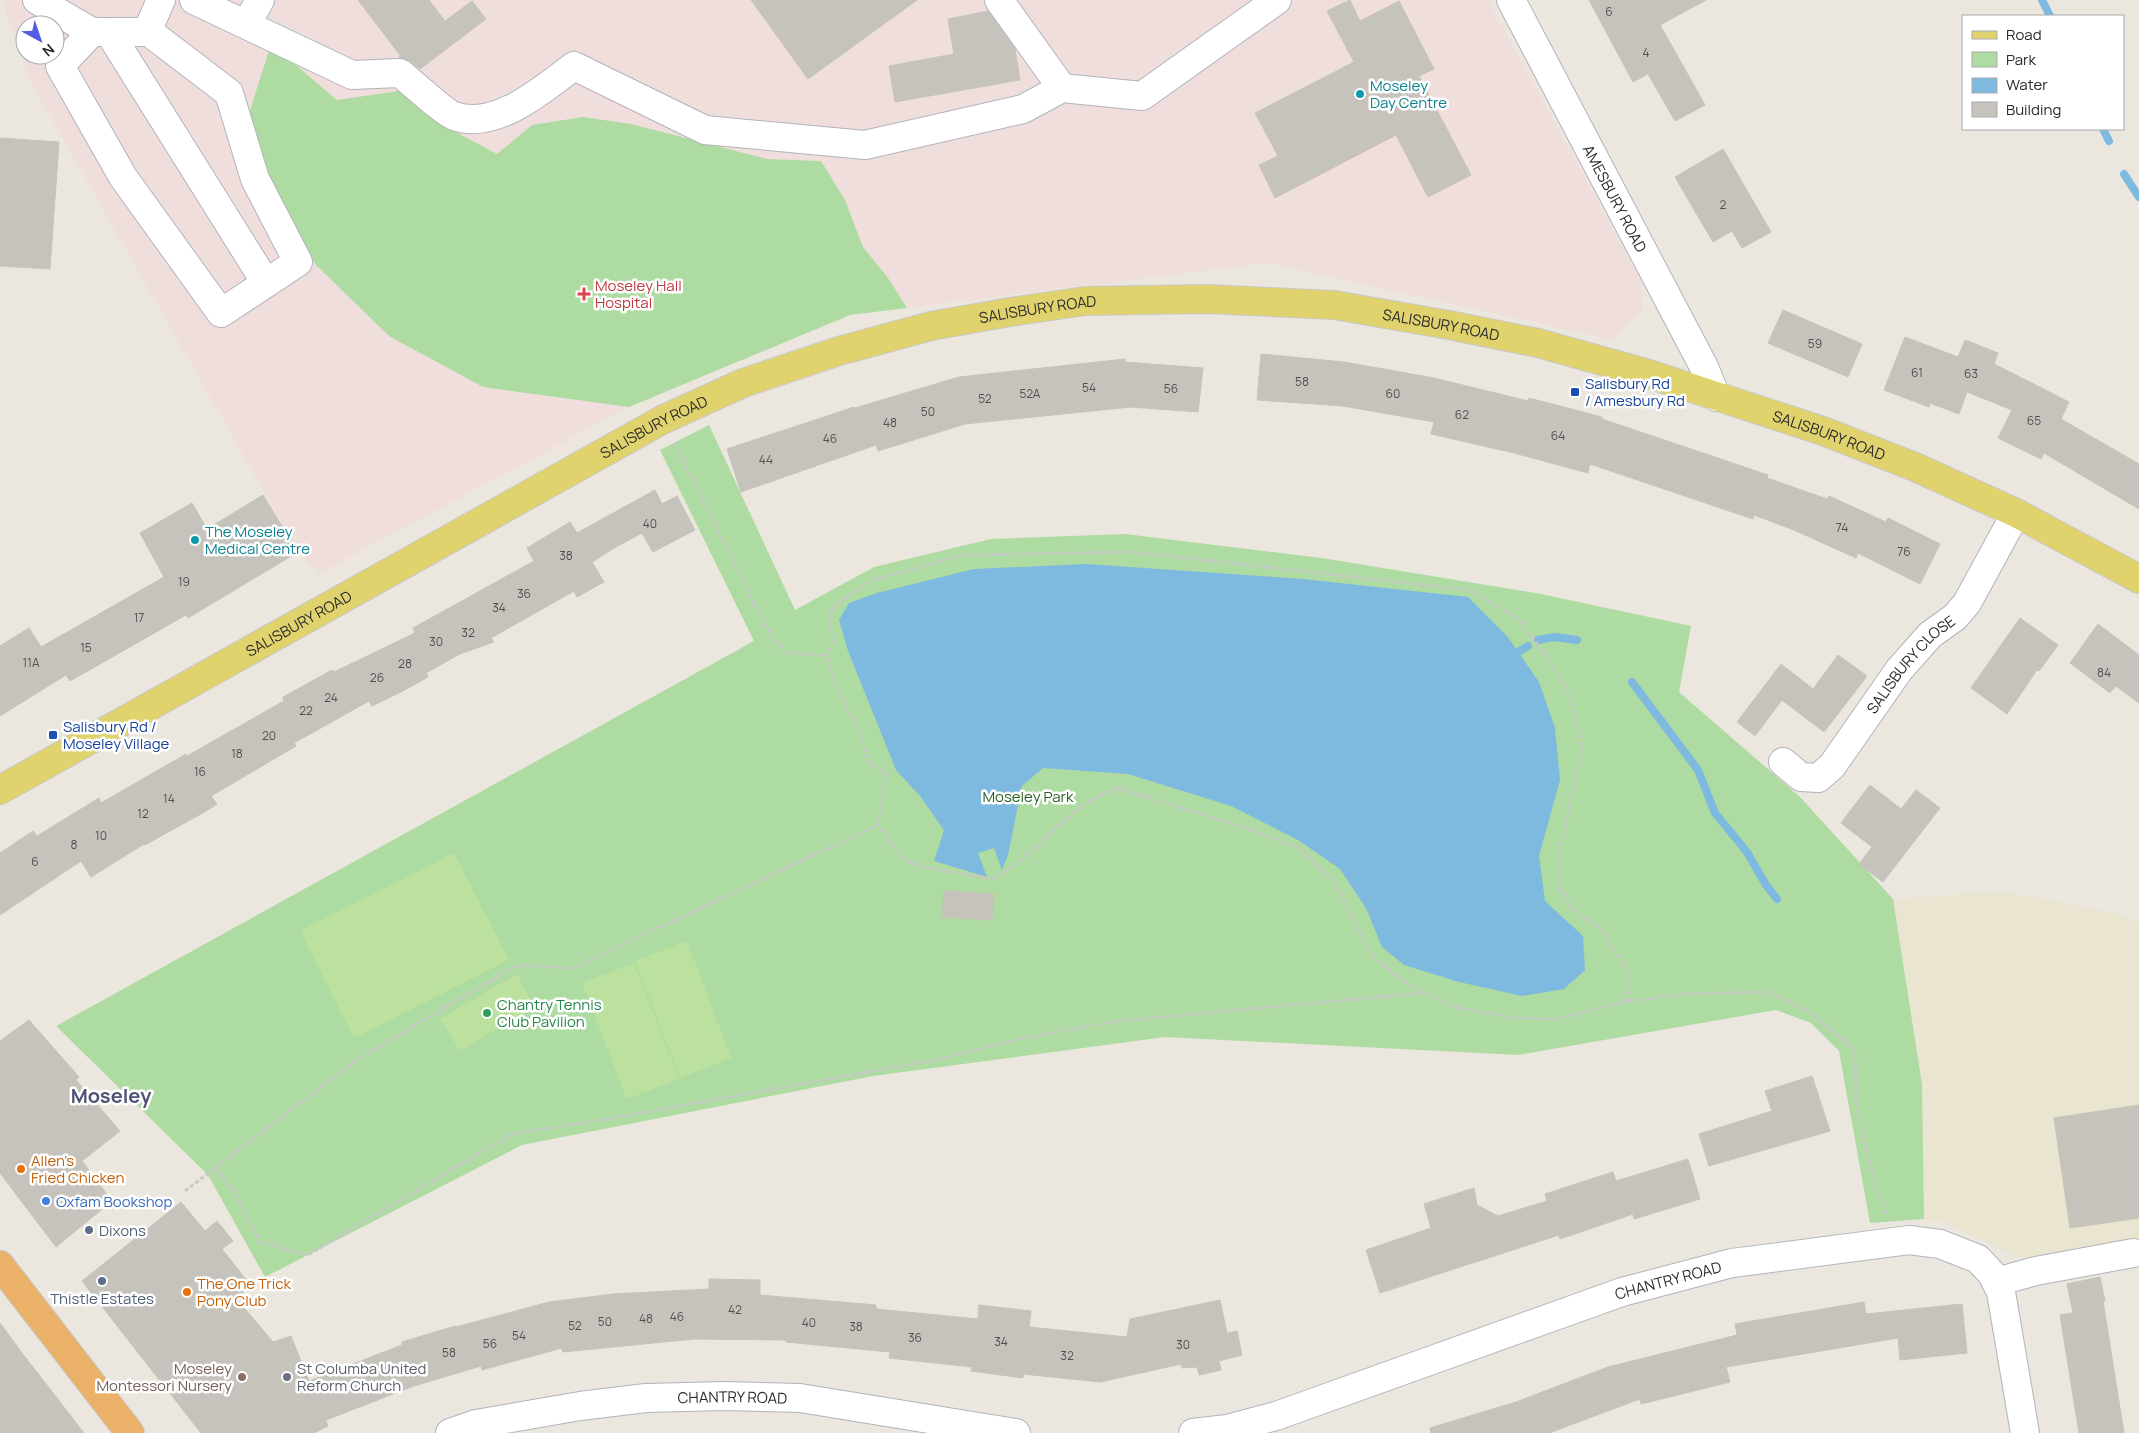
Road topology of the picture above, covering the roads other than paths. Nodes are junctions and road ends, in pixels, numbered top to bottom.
1 (38, 0) edge
2 (162, 0) edge
3 (194, 0) edge
4 (999, 0) edge
5 (1277, 0) edge
6 (1511, 0) edge
7 (253, 12) edge
8 (100, 32) junction
9 (148, 32) junction
10 (1062, 88) junction
11 (266, 283) junction
12 (1716, 397) junction
13 (2016, 512) junction
14 (2139, 579) edge
15 (1783, 762) dead end
16 (0, 790) edge
17 (2133, 1253) dead end
18 (0, 1265) edge
19 (1996, 1282) junction
20 (130, 1433) edge
21 (450, 1433) edge
22 (1016, 1433) edge
23 (1193, 1433) edge
24 (2024, 1433) edge

1 - 8 street
2 - 9 street
3 - 7 street
4 - 10 street
5 - 10 street
6 - 12 street, AMESBURY ROAD
7 - 10 street
8 - 9 street
8 - 11 street
8 - 11 street
9 - 11 street
12 - 13 main road, SALISBURY ROAD
12 - 16 main road, SALISBURY ROAD
13 - 14 main road, SALISBURY ROAD
13 - 15 street, SALISBURY CLOSE
17 - 19 street
18 - 20 highway
19 - 23 street, CHANTRY ROAD
19 - 24 street, CHANTRY ROAD
21 - 22 street, CHANTRY ROAD

